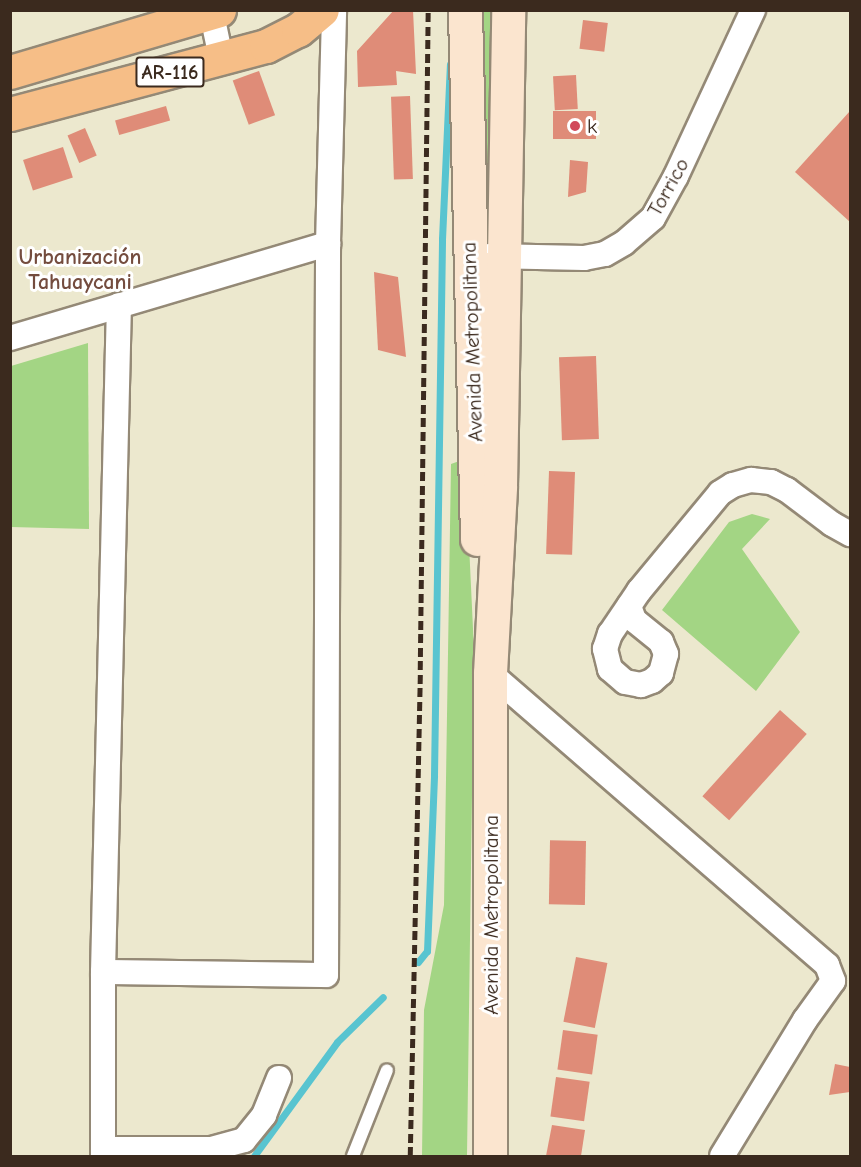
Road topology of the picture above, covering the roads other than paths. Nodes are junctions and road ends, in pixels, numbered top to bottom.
1 (322, 10) edge
2 (334, 10) edge
3 (465, 10) edge
4 (508, 10) edge
5 (753, 10) edge
6 (213, 11) edge
7 (220, 58) junction
8 (10, 72) edge
9 (10, 114) edge
10 (328, 244) junction
11 (469, 256) junction
12 (505, 257) junction
13 (120, 305) junction
14 (10, 338) edge
15 (850, 534) edge
16 (629, 606) dead end
17 (490, 673) junction
18 (103, 972) junction
19 (387, 1070) dead end
20 (279, 1078) dead end
21 (103, 1153) edge
22 (353, 1156) edge
23 (490, 1156) edge
24 (723, 1156) edge

1 - 7 main road, AR-116
2 - 10 street
3 - 11 street, Avenida Metropolitana
4 - 12 street, Avenida Metropolitana
5 - 12 street, Torrico
6 - 7 street
6 - 8 main road, AR-116
7 - 9 main road, AR-116
10 - 13 street
10 - 18 street
11 - 12 street, Torrico
11 - 17 street, Avenida Metropolitana
12 - 17 street, Avenida Metropolitana
13 - 14 street
13 - 18 street
15 - 16 street
17 - 23 street, Avenida Metropolitana
17 - 24 street
18 - 21 street
19 - 22 lane
20 - 21 street

